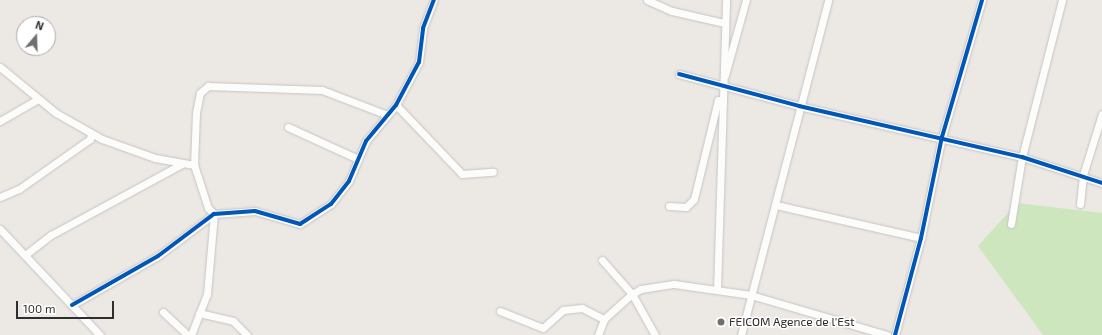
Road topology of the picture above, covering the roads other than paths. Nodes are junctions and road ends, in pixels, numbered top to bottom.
1 (434, 0) edge
2 (647, 0) edge
3 (726, 0) edge
4 (746, 0) edge
5 (828, 0) edge
6 (982, 0) edge
7 (1062, 0) edge
8 (724, 23) junction
9 (0, 67) edge
10 (679, 74) dead end
11 (722, 86) junction
12 (38, 99) junction
13 (396, 105) junction
14 (800, 106) junction
15 (1102, 114) edge
16 (387, 115) junction
17 (0, 121) edge
18 (288, 127) dead end
19 (91, 132) junction
20 (942, 137) junction
21 (1022, 157) junction
22 (358, 159) junction
23 (182, 164) junction
24 (194, 165) junction
25 (493, 172) dead end
26 (1083, 175) junction
27 (1102, 183) edge
28 (0, 197) edge
29 (1080, 204) dead end
30 (669, 206) dead end
31 (776, 206) junction
32 (214, 214) junction
33 (1010, 224) dead end
34 (0, 229) edge
35 (921, 238) junction
36 (25, 255) junction
37 (602, 260) dead end
38 (717, 290) junction
39 (632, 294) junction
40 (751, 296) junction
41 (72, 304) junction
42 (500, 311) dead end
43 (163, 312) dead end
44 (199, 313) junction
45 (604, 319) junction
46 (100, 335) edge
47 (188, 335) edge
48 (192, 335) edge
49 (247, 335) edge
50 (598, 335) edge
51 (655, 335) edge
52 (741, 335) edge
53 (886, 335) edge
54 (895, 335) edge

1 - 13 street
2 - 8 street
3 - 8 street
4 - 11 street
5 - 14 street
6 - 20 street
7 - 21 street
8 - 11 street
9 - 12 street
10 - 11 street
11 - 14 street
11 - 30 street
11 - 38 street
12 - 17 street
12 - 19 street
13 - 16 street
13 - 25 street
14 - 20 street
14 - 31 street
15 - 26 street
16 - 22 street
16 - 24 street
18 - 22 street
19 - 23 street
19 - 28 street
20 - 21 street
20 - 35 street
21 - 26 street
21 - 33 street
22 - 32 street
23 - 24 street
23 - 36 street
24 - 32 street
26 - 27 street
26 - 29 street
31 - 35 street
31 - 40 street
32 - 41 street
32 - 44 street
34 - 36 street
35 - 54 street
36 - 41 street
37 - 39 street
38 - 39 street
38 - 40 street
39 - 45 street
39 - 51 street
40 - 52 street
40 - 53 street
41 - 46 street
42 - 45 street
43 - 47 street
44 - 48 street
44 - 49 street
45 - 50 street

